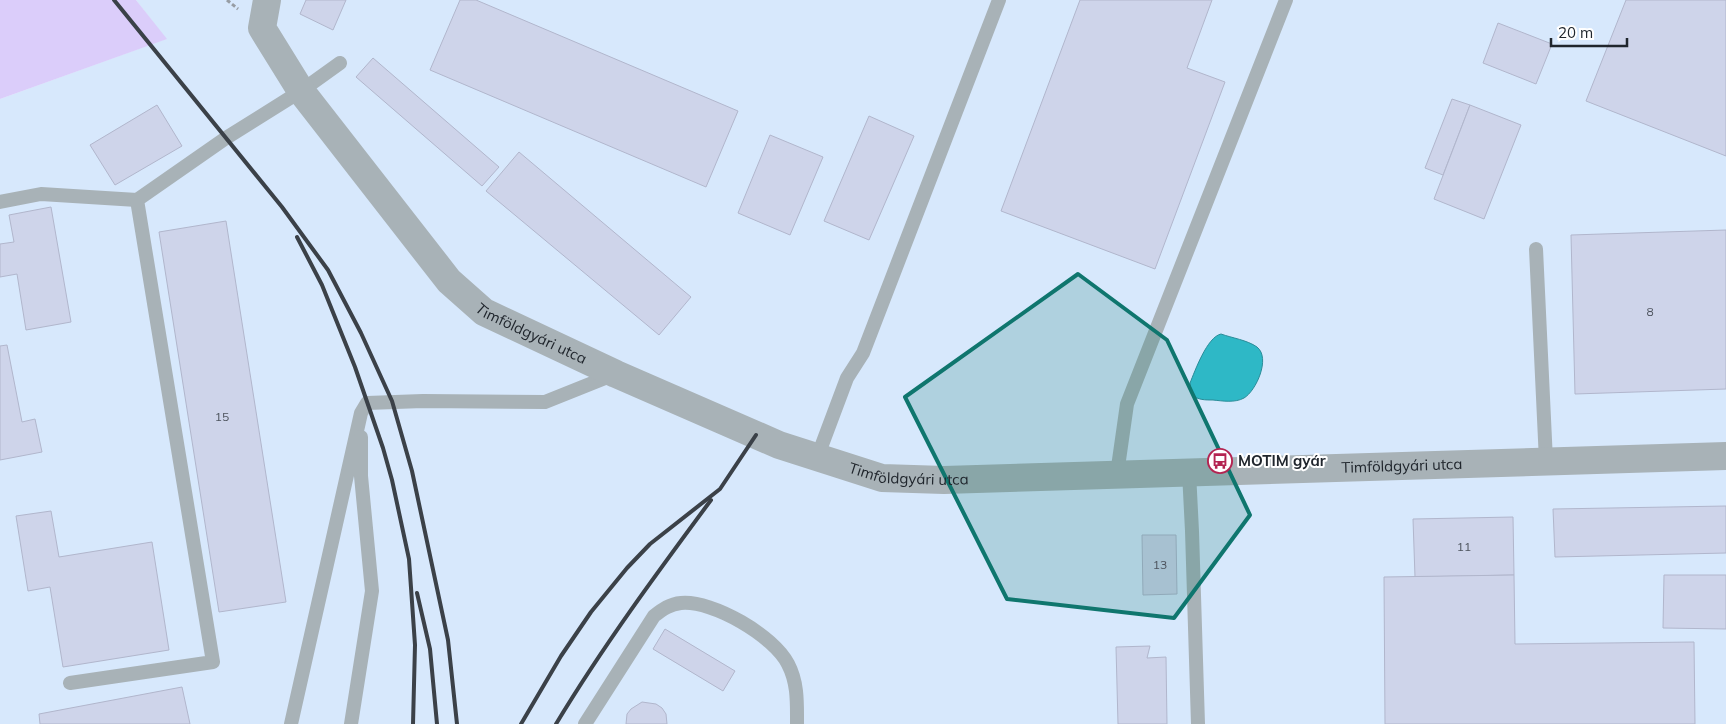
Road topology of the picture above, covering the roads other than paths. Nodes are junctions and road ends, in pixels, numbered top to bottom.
1 (267, 0) edge
2 (999, 0) edge
3 (1286, 0) edge
4 (340, 62) dead end
5 (301, 91) junction
6 (137, 200) junction
7 (0, 202) edge
8 (1536, 249) dead end
9 (616, 374) junction
10 (361, 413) junction
11 (1726, 456) edge
12 (817, 458) junction
13 (1546, 461) junction
14 (1189, 472) junction
15 (1117, 474) junction
16 (70, 683) dead end
17 (291, 724) edge
18 (352, 724) edge
19 (585, 724) edge
20 (797, 724) edge
21 (1198, 724) edge

1 - 5 street, Timföldgyári utca
2 - 12 lane
3 - 15 lane
4 - 5 lane
5 - 6 lane
5 - 9 street, Timföldgyári utca
6 - 7 lane
6 - 16 lane
8 - 13 lane
9 - 10 lane
9 - 12 street, Timföldgyári utca
10 - 17 lane
10 - 18 lane
11 - 13 street, Timföldgyári utca
12 - 15 street, Timföldgyári utca
13 - 14 street, Timföldgyári utca
14 - 15 street, Timföldgyári utca
14 - 21 lane
19 - 20 lane

